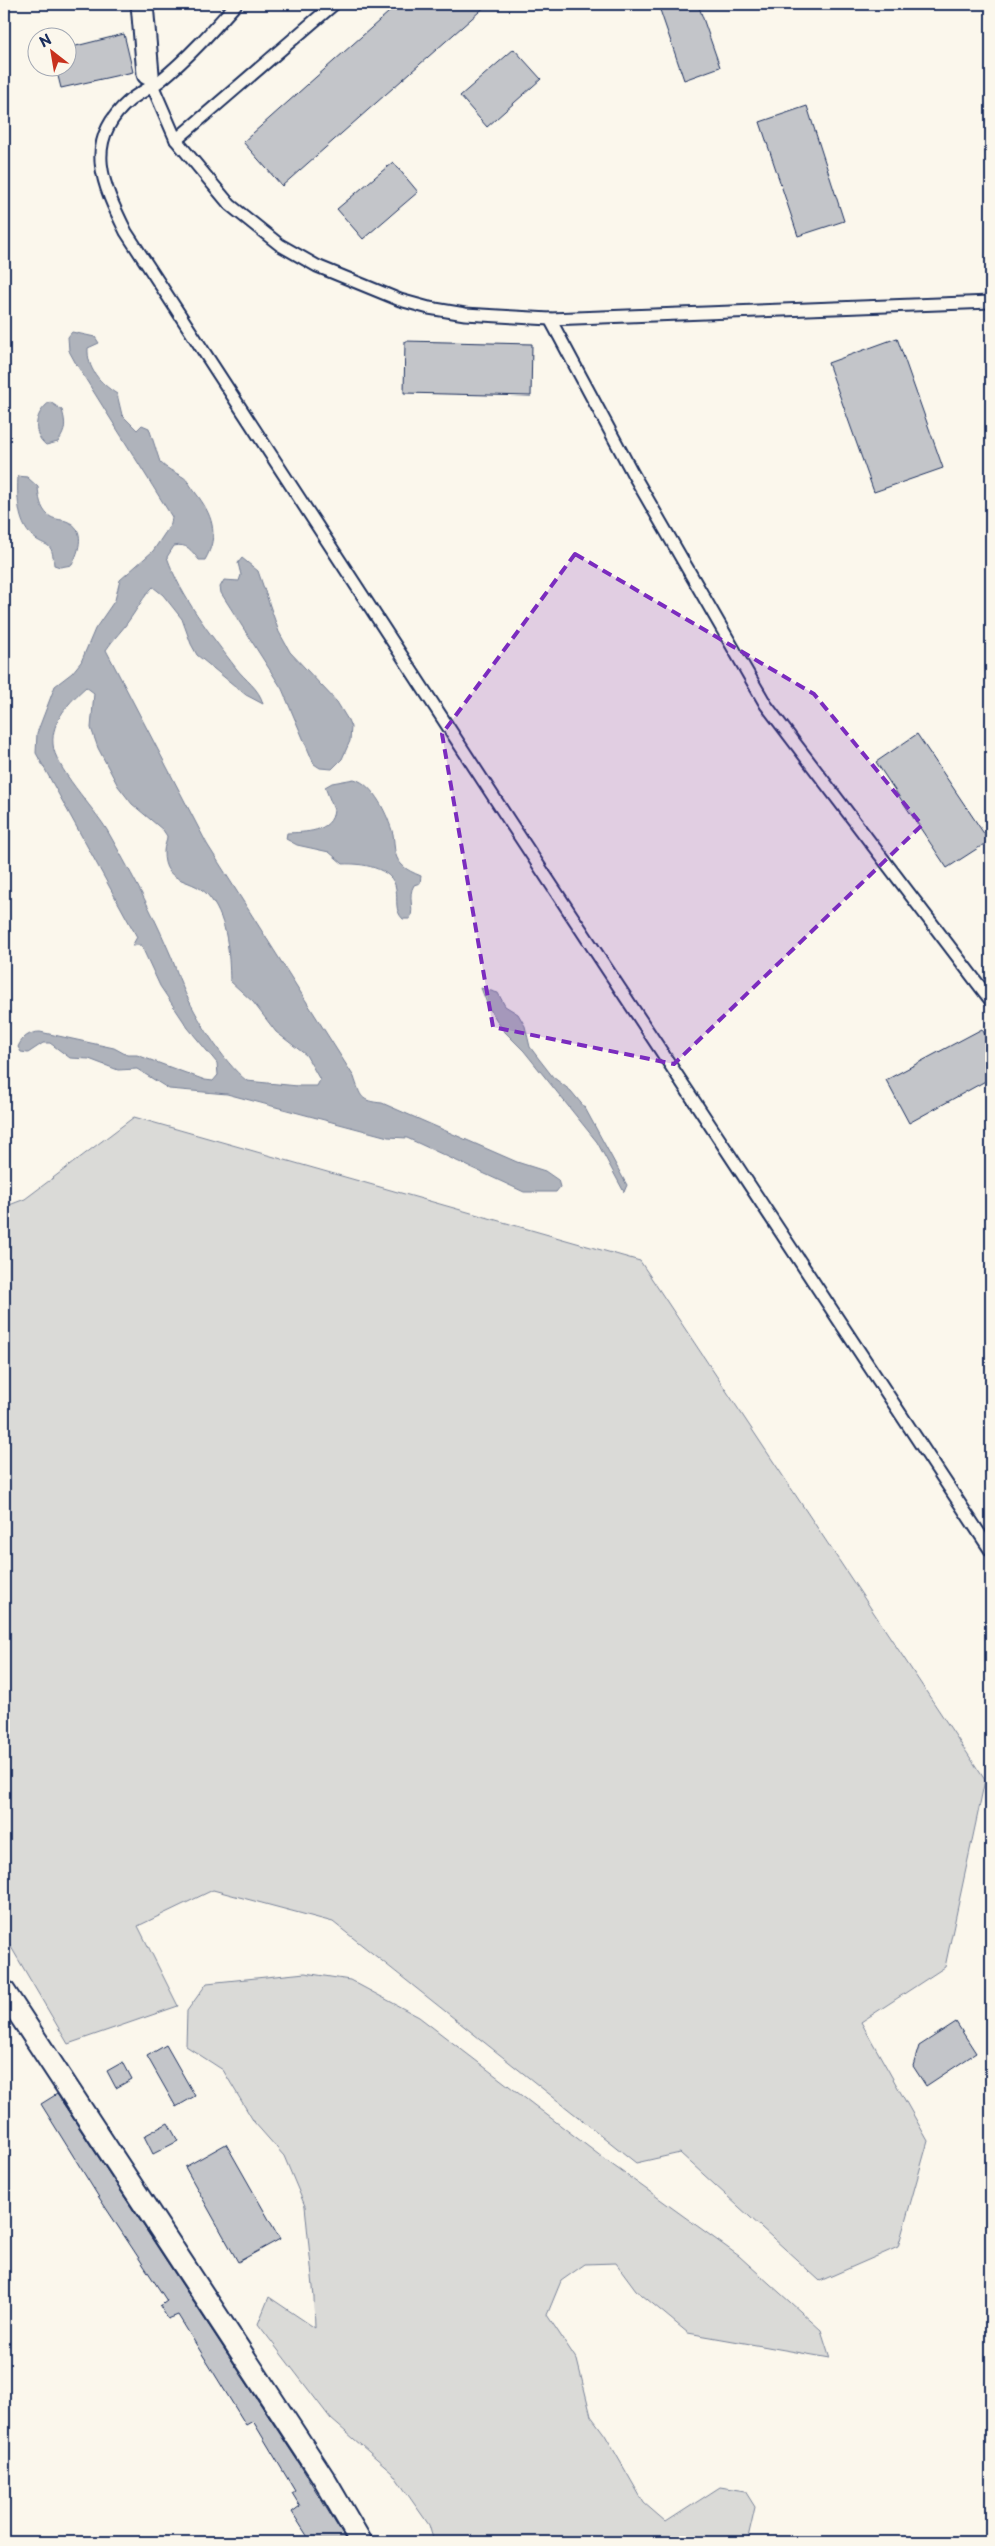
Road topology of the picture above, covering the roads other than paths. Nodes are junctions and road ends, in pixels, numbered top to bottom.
1 (142, 4) edge
2 (236, 4) edge
3 (334, 4) edge
4 (150, 80) junction
5 (176, 140) junction
6 (991, 302) edge
7 (550, 318) junction
8 (991, 1001) edge
9 (991, 1551) edge
10 (4, 1992) edge
11 (361, 2542) edge

1 - 4 street
2 - 4 lane
3 - 5 lane
4 - 5 lane
4 - 9 lane
5 - 7 lane
6 - 7 lane
7 - 8 lane
10 - 11 street

